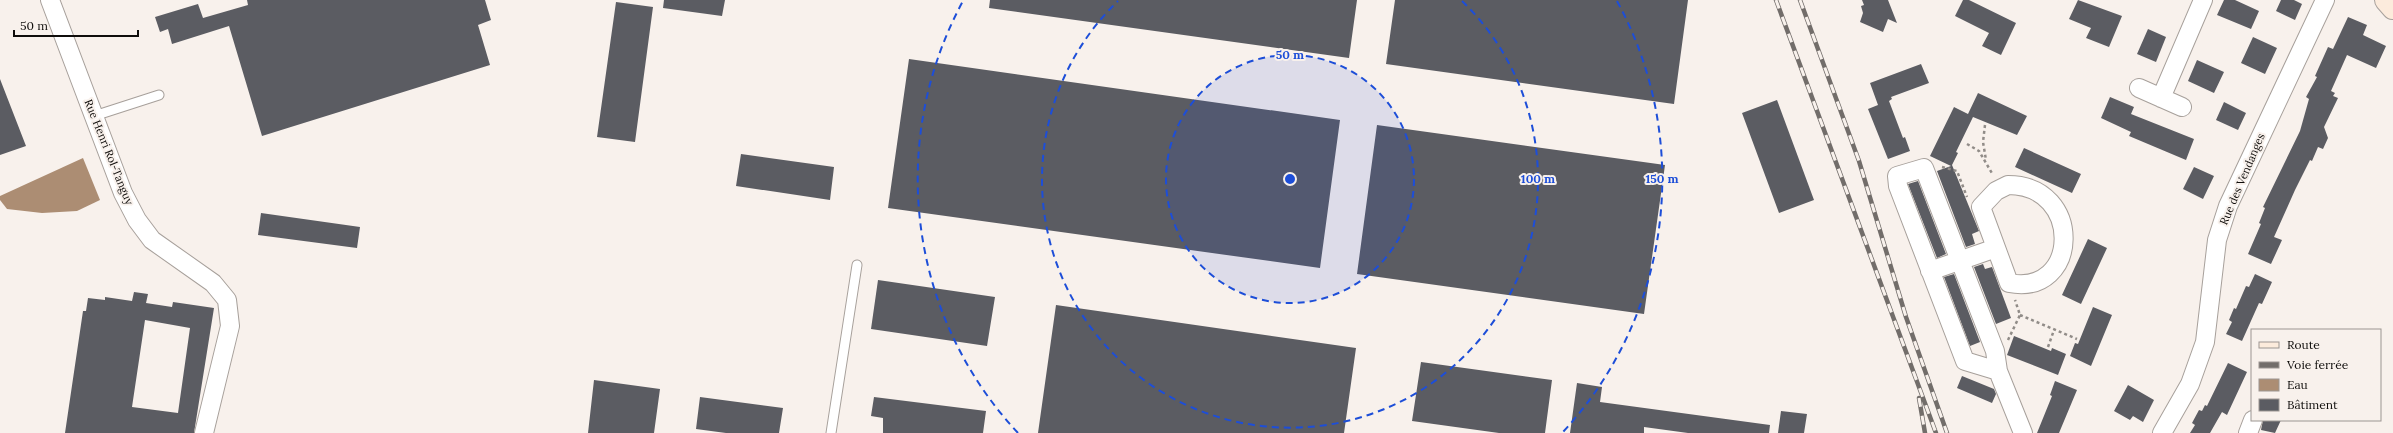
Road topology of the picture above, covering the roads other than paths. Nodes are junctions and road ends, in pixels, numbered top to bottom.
1 (50, 0) edge
2 (2203, 0) edge
3 (2325, 0) edge
4 (2386, 0) edge
5 (2393, 8) edge
6 (2139, 88) dead end
7 (158, 95) dead end
8 (2161, 98) junction
9 (2182, 107) dead end
10 (94, 116) junction
11 (1996, 248) junction
12 (1959, 260) junction
13 (857, 265) dead end
14 (1930, 271) junction
15 (1998, 371) junction
16 (2253, 421) edge
17 (204, 433) edge
18 (831, 433) edge
19 (2023, 433) edge
20 (2162, 433) edge
21 (2248, 433) edge

1 - 10 street, Rue Henri Rol-Tanguy
2 - 8 street
3 - 20 street, Rue des Vendanges
4 - 5 main road
6 - 8 street
7 - 10 lane
8 - 9 street
10 - 17 street, Rue Henri Rol-Tanguy
11 - 11 street
11 - 12 street
12 - 14 street
12 - 14 street
12 - 15 street
13 - 18 lane
14 - 15 street
15 - 19 street
16 - 21 street

